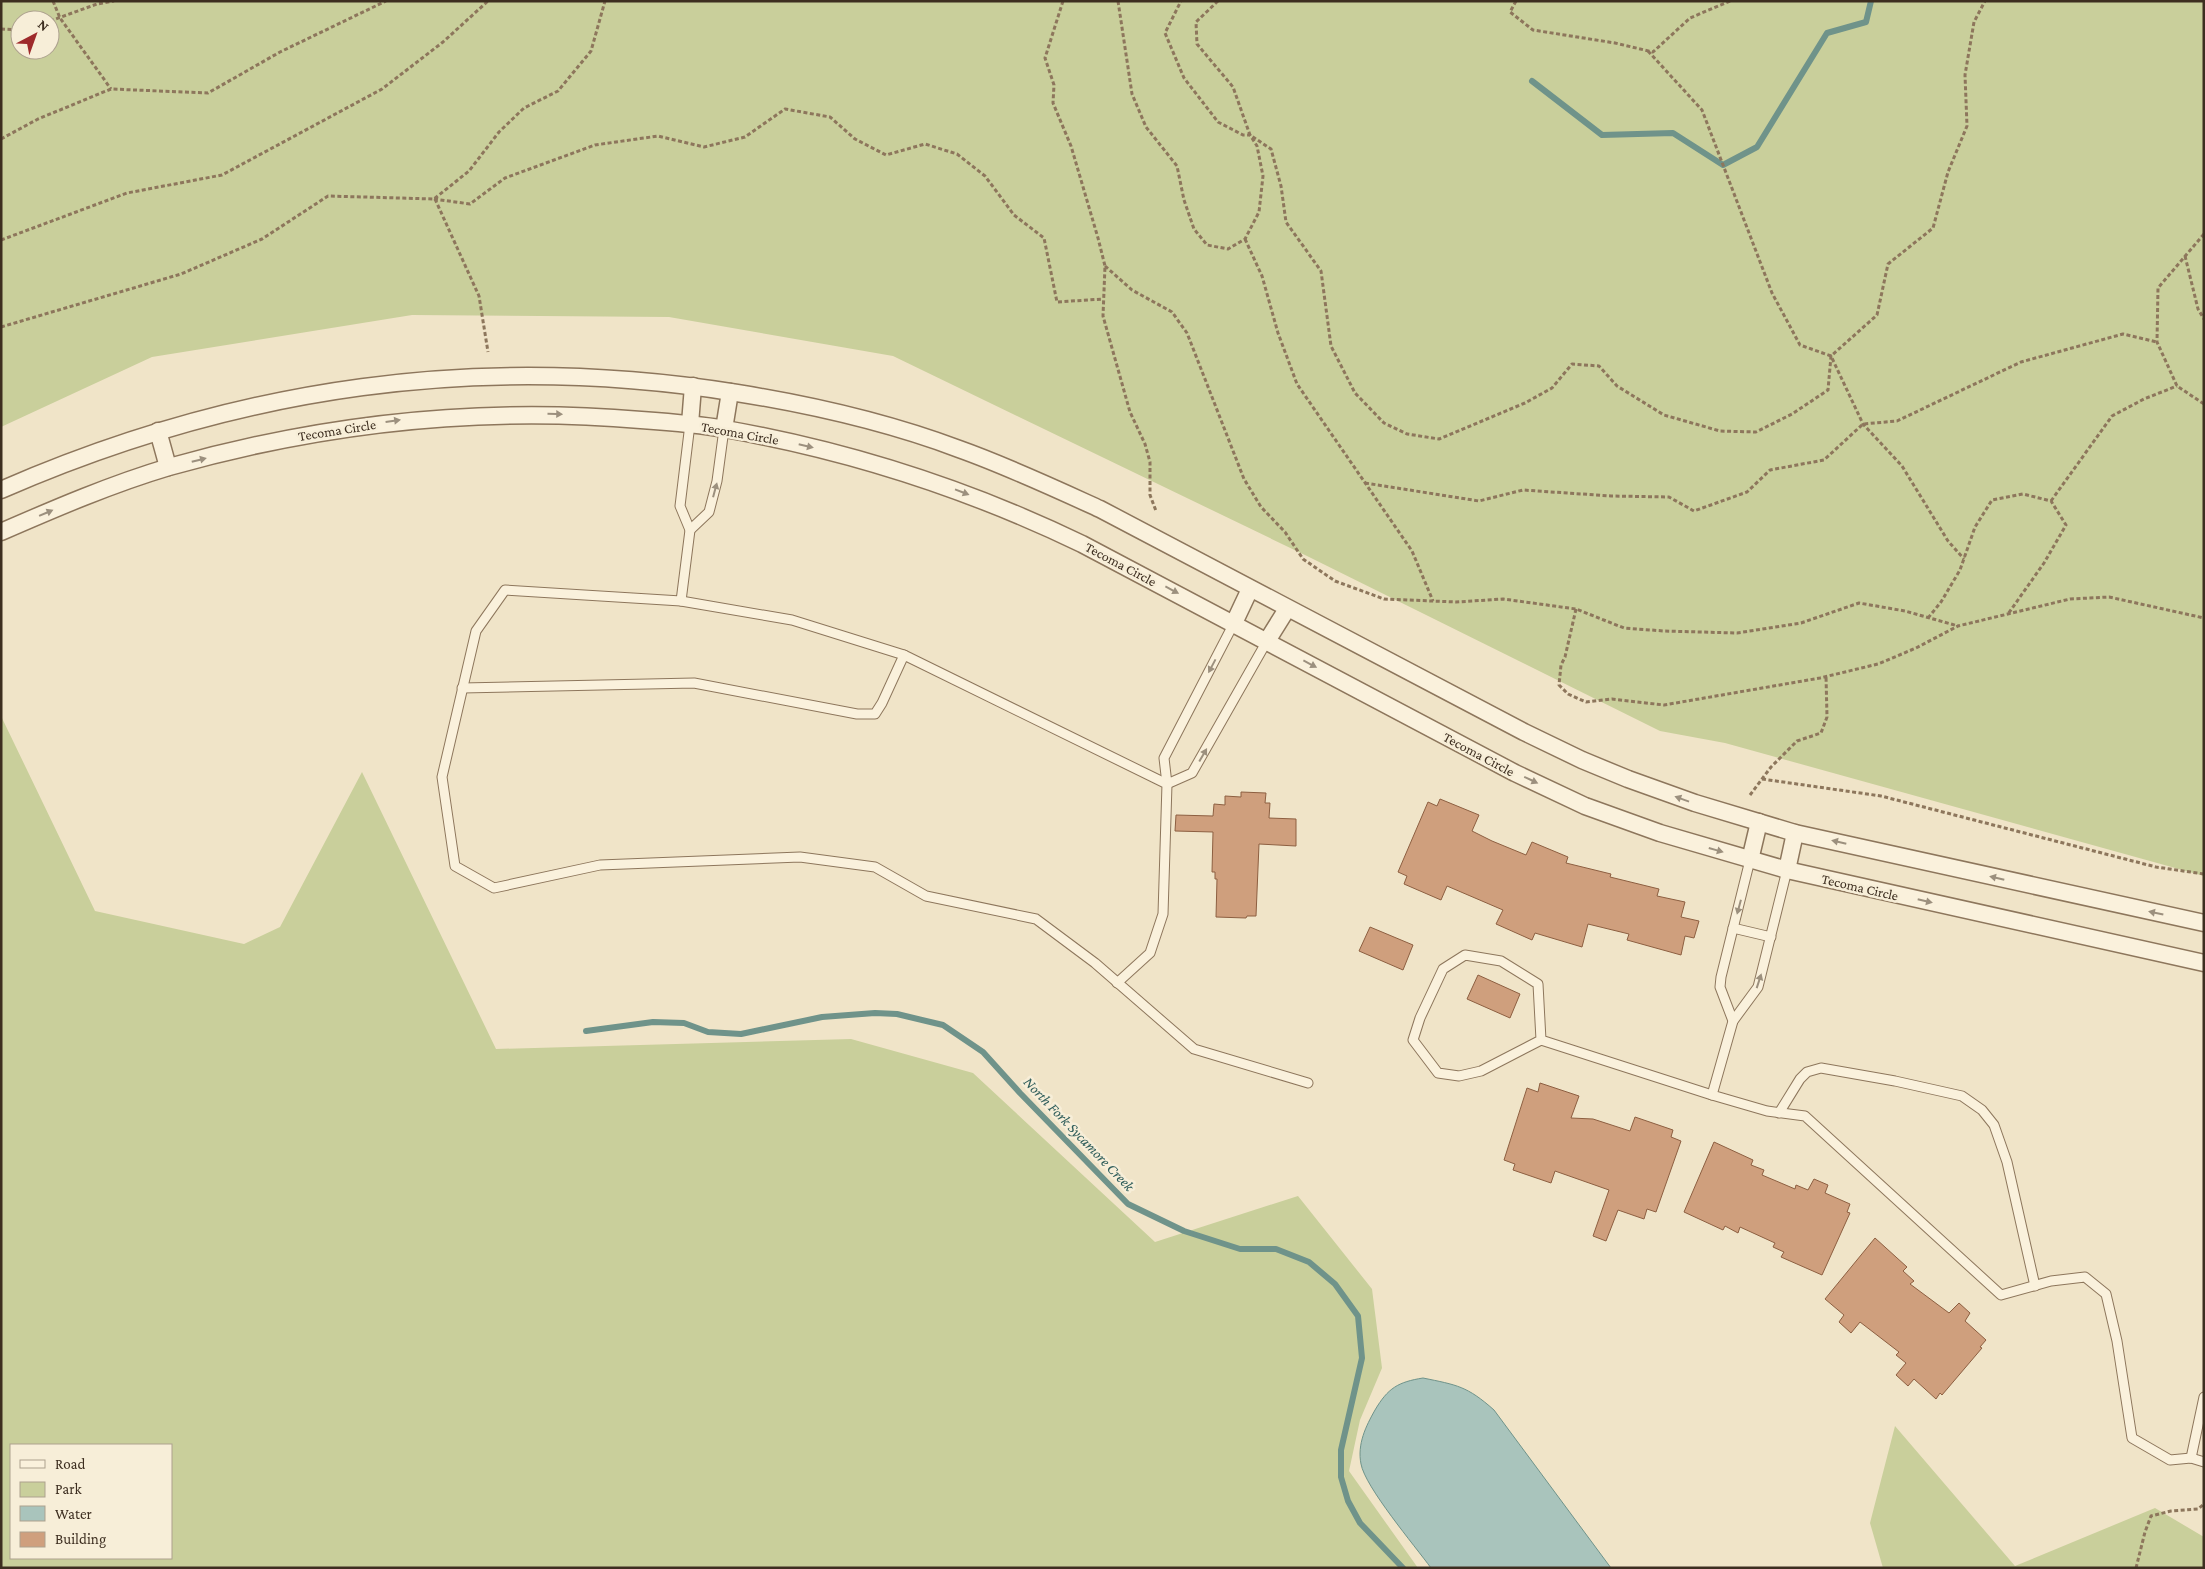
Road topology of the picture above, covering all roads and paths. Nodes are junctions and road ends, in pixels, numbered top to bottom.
1 (114, 1) edge
2 (386, 1) edge
3 (488, 1) edge
4 (605, 1) edge
5 (1063, 1) edge
6 (1118, 1) edge
7 (1181, 1) edge
8 (1218, 1) edge
9 (1516, 1) edge
10 (1730, 1) edge
11 (1985, 1) edge
12 (60, 18) joint
13 (1648, 51) junction
14 (111, 89) junction
15 (1250, 135) junction
16 (1, 139) edge
17 (434, 199) junction
18 (2204, 234) edge
19 (1, 240) edge
20 (1245, 240) junction
21 (2185, 256) junction
22 (1105, 266) junction
23 (1103, 298) junction
24 (2204, 319) edge
25 (1, 327) edge
26 (2157, 342) junction
27 (488, 352) dead end
28 (1831, 356) junction
29 (693, 386) junction
30 (2177, 386) junction
31 (730, 392) junction
32 (2204, 404) edge
33 (690, 424) junction
34 (1863, 424) junction
35 (724, 428) junction
36 (158, 431) junction
37 (168, 468) junction
38 (1365, 483) junction
39 (1, 490) edge
40 (2051, 500) junction
41 (1156, 511) dead end
42 (690, 530) junction
43 (1, 532) edge
44 (1964, 559) junction
45 (1250, 589) junction
46 (681, 601) junction
47 (1433, 601) junction
48 (1287, 609) junction
49 (1576, 609) junction
50 (2008, 615) junction
51 (1928, 618) junction
52 (2204, 618) edge
53 (1234, 623) junction
54 (1958, 626) junction
55 (1267, 641) junction
56 (904, 655) junction
57 (1826, 676) junction
58 (462, 688) junction
59 (1762, 780) junction
60 (1167, 784) junction
61 (1750, 795) dead end
62 (1759, 822) junction
63 (1795, 833) junction
64 (1750, 860) junction
65 (1787, 870) junction
66 (2204, 874) edge
67 (2204, 923) edge
68 (1733, 928) junction
69 (1771, 937) junction
70 (2204, 963) edge
71 (1117, 982) junction
72 (1733, 1021) junction
73 (1541, 1040) junction
74 (1308, 1083) dead end
75 (1712, 1095) junction
76 (1779, 1113) junction
77 (2035, 1286) junction
78 (2204, 1397) edge
79 (2191, 1458) junction
80 (2204, 1462) edge
81 (2204, 1504) edge
82 (2136, 1568) edge

1 - 12 path
2 - 14 path
3 - 19 path
4 - 17 path
5 - 22 path
6 - 20 path
7 - 15 path
8 - 15 path
9 - 13 path
10 - 13 path
11 - 28 path
12 - 14 path
13 - 28 path
14 - 16 path
15 - 20 path
15 - 28 path
17 - 23 path
17 - 25 path
17 - 27 path
18 - 21 path
20 - 38 path
21 - 24 path
21 - 26 path
22 - 23 path
22 - 47 path
23 - 41 path
26 - 30 path
26 - 34 path
28 - 34 path
29 - 31 street
29 - 33 street
29 - 36 street
30 - 32 path
30 - 40 path
31 - 35 street
31 - 45 street
33 - 35 street, Tecoma Circle
37 -> 33 street, Tecoma Circle
33 - 42 lane
34 - 38 path
34 - 44 path
42 -> 35 lane
35 -> 53 street, Tecoma Circle
36 - 37 street
36 - 39 street
43 -> 37 street, Tecoma Circle
38 - 47 path
40 - 44 path
40 - 50 path
42 - 46 lane
44 - 51 path
45 - 48 street
45 - 53 street
46 - 56 lane
46 - 58 lane
47 - 49 path
48 - 55 street
62 -> 48 street
49 - 51 path
49 - 57 path
50 - 52 path
50 - 54 path
51 - 54 path
53 - 55 street, Tecoma Circle
53 -> 60 lane
54 - 57 path
60 -> 55 lane
55 -> 64 street, Tecoma Circle
56 - 58 lane
56 - 60 lane
57 - 59 path
58 - 71 lane
59 - 61 path
59 - 66 path
60 - 71 lane
62 - 63 street
62 - 64 street
63 - 65 street
67 -> 63 street
64 - 65 street, Tecoma Circle
64 -> 68 lane
65 - 69 lane
65 -> 70 street, Tecoma Circle
68 - 69 lane
68 - 72 lane
72 -> 69 lane
71 - 74 lane
72 - 75 lane
73 - 73 lane
73 - 75 lane
75 - 76 lane
76 - 77 lane
76 - 77 lane
77 - 79 lane
78 - 79 lane
79 - 80 lane
81 - 82 path

